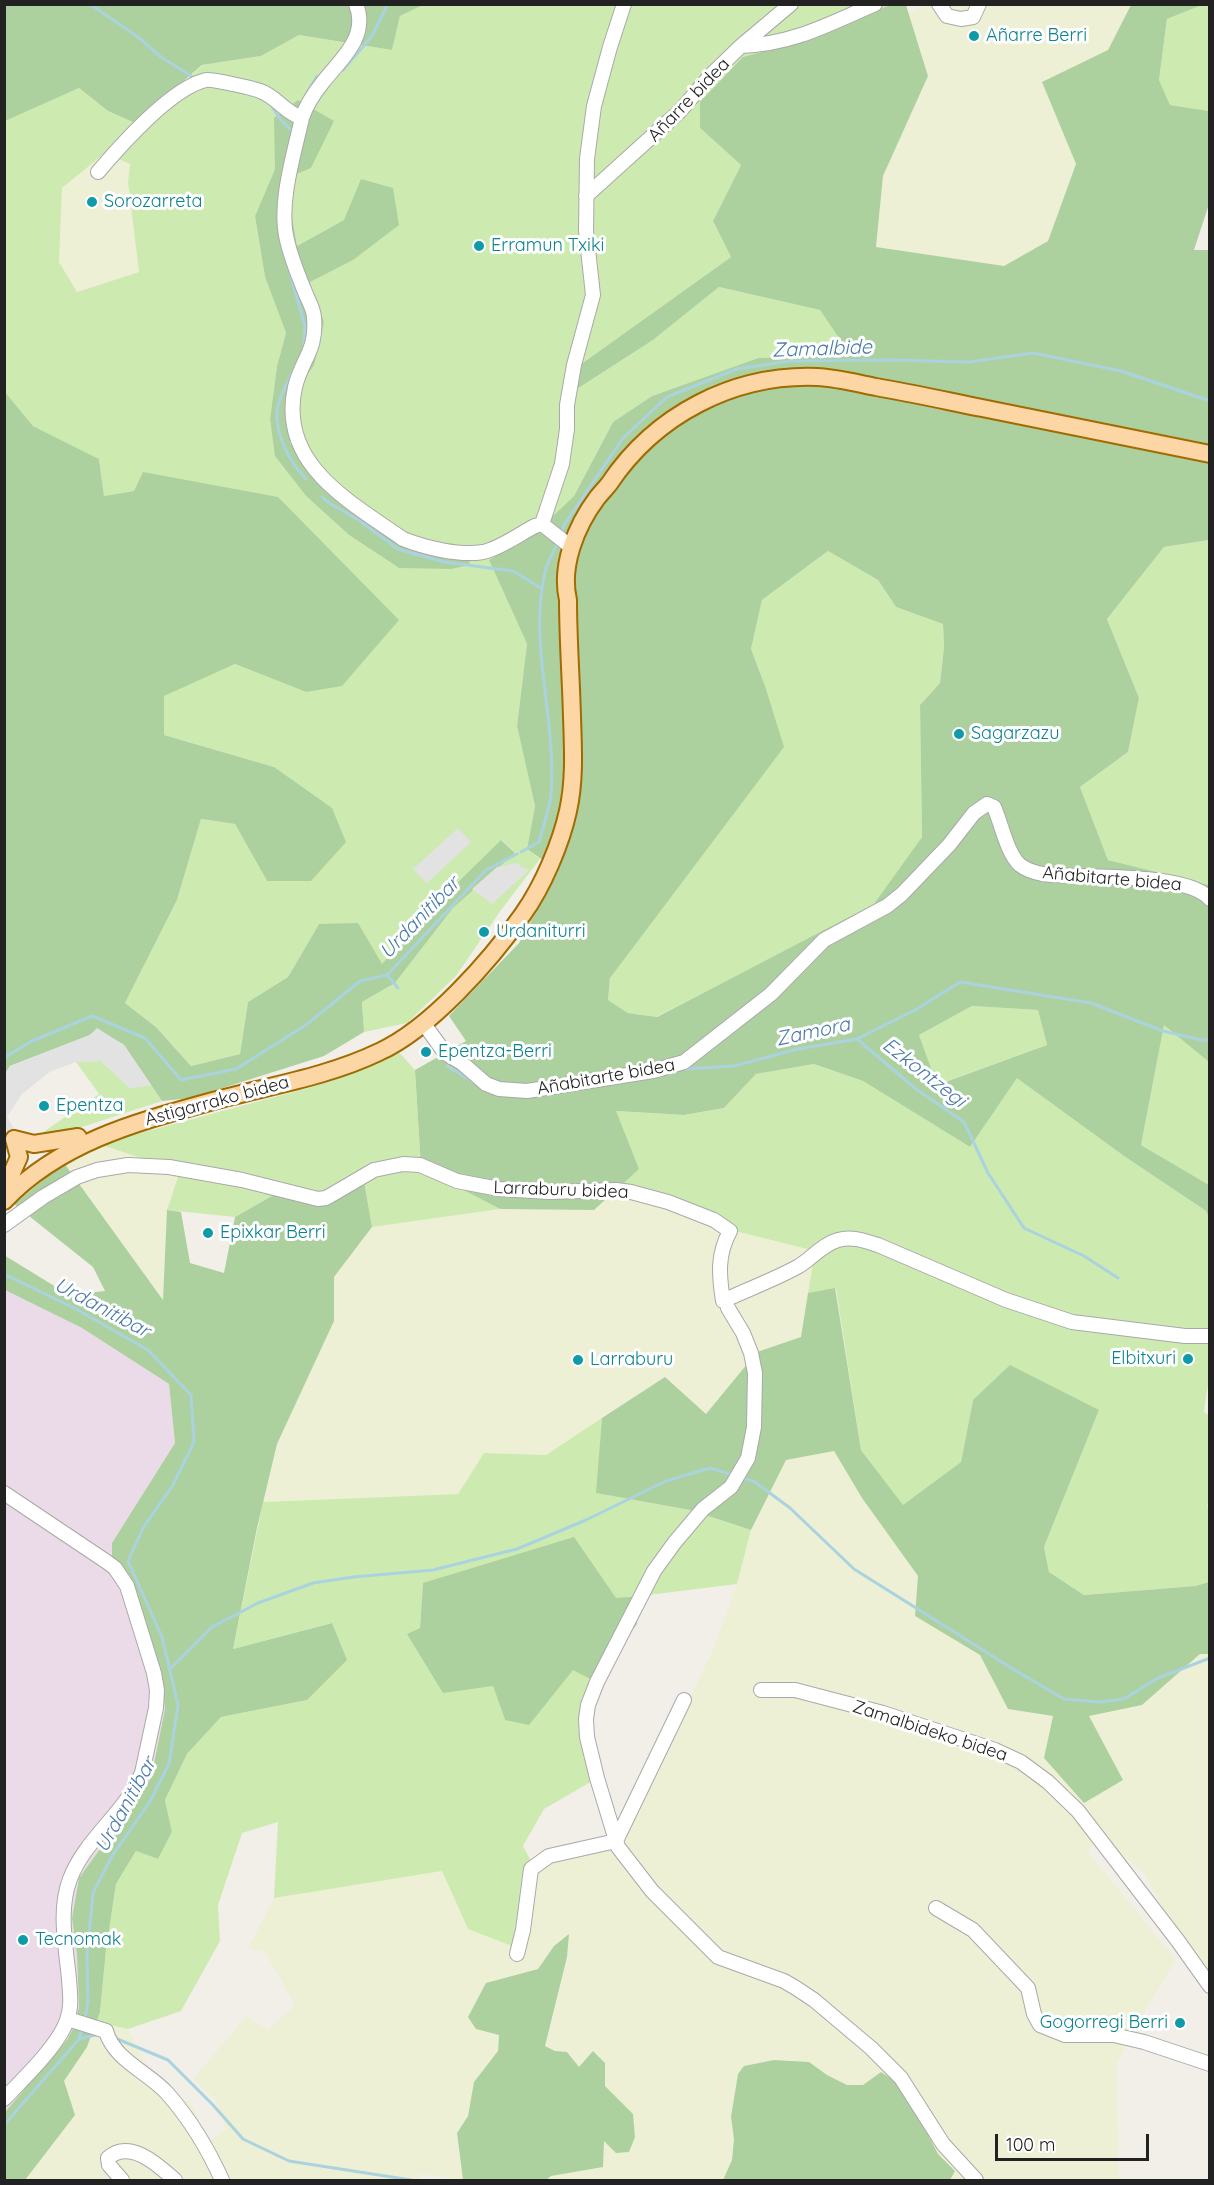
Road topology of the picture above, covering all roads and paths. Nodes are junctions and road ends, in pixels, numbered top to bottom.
1 (356, 4) edge
2 (624, 4) edge
3 (791, 4) edge
4 (875, 4) edge
5 (939, 4) edge
6 (979, 4) edge
7 (741, 46) junction
8 (302, 118) junction
9 (98, 172) dead end
10 (586, 195) junction
11 (1209, 454) edge
12 (605, 490) junction
13 (545, 526) junction
14 (586, 534) junction
15 (566, 543) junction
16 (570, 593) junction
17 (1209, 899) edge
18 (424, 1024) junction
19 (131, 1125) junction
20 (78, 1137) junction
21 (32, 1159) junction
22 (52, 1161) junction
23 (6, 1195) edge
24 (4, 1225) edge
25 (728, 1308) dead end
26 (1209, 1336) edge
27 (4, 1493) edge
28 (761, 1690) dead end
29 (684, 1700) dead end
30 (616, 1841) junction
31 (936, 1908) dead end
32 (517, 1954) dead end
33 (1209, 1986) edge
34 (72, 2020) junction
35 (1209, 2064) edge
36 (4, 2099) edge
37 (122, 2181) edge
38 (175, 2181) edge
39 (222, 2181) edge
40 (976, 2181) edge

1 - 8 street
2 - 10 street
3 - 7 street, Añarre bidea
4 - 7 street
5 - 6 street
7 - 10 street, Añarre bidea
8 - 9 street
8 - 13 street
10 - 13 street
11 - 12 main road
12 - 14 main road
12 - 15 main road, Astigarrako bidea
13 - 15 street
14 - 15 main road
14 - 16 main road
15 - 16 main road, Astigarrako bidea
16 - 18 main road, Astigarrako bidea
17 - 18 street, Añabitarte bidea
18 - 19 main road, Astigarrako bidea
19 - 20 main road, Astigarrako bidea
19 - 22 main road, Astigarrako bidea
20 - 21 main road, Astigarrako bidea
20 - 23 main road
21 - 22 main road
21 - 23 main road
22 - 23 main road, Astigarrako bidea
24 - 26 street, Larraburu bidea
25 - 30 street
27 - 34 street
28 - 33 street, Zamalbideko bidea
29 - 30 street
30 - 32 street
30 - 40 street
31 - 35 street
34 - 36 street
34 - 39 street
37 - 38 street

